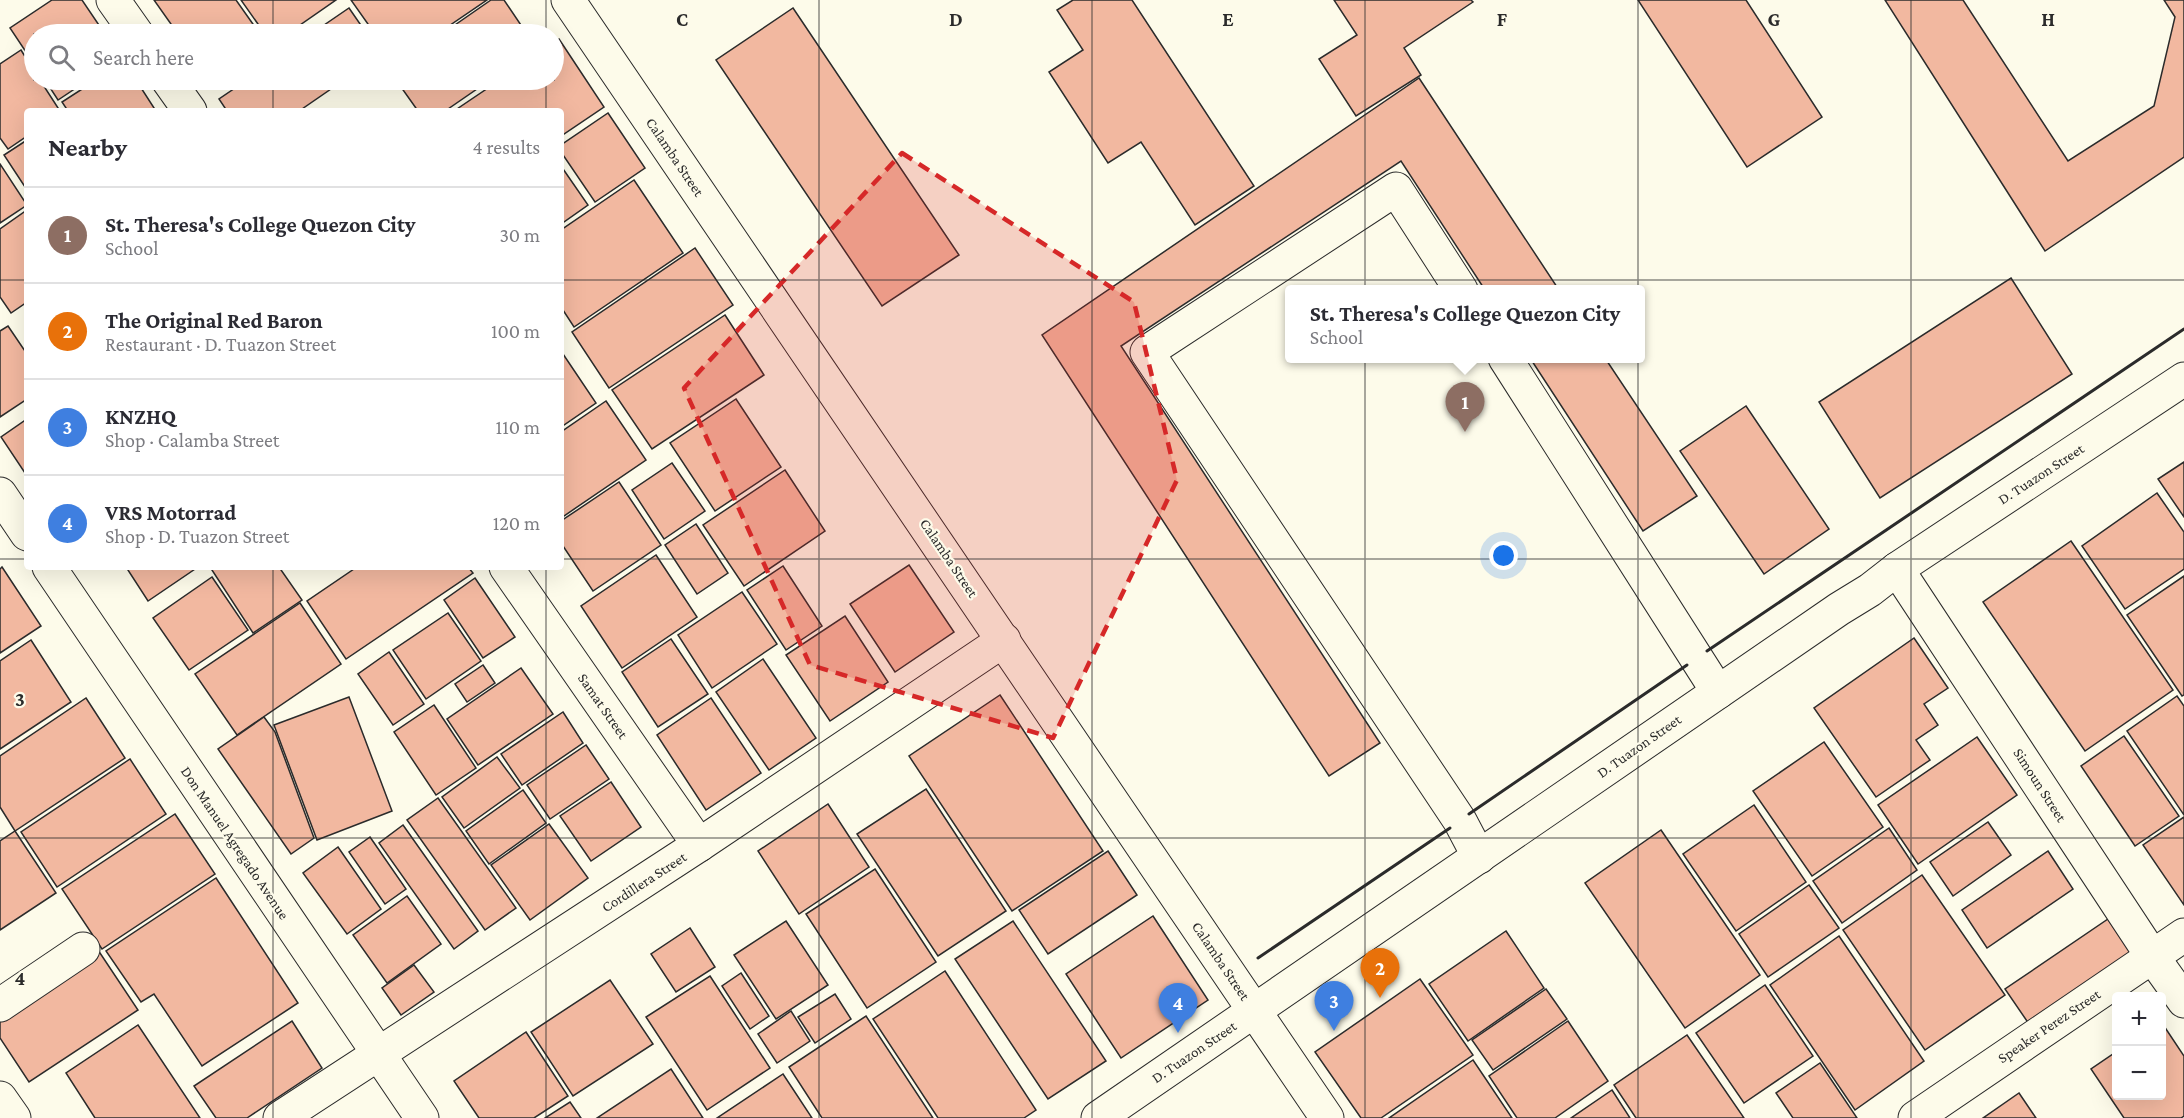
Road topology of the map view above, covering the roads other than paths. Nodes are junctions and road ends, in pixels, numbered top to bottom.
1 (113, 0) edge
2 (568, 0) edge
3 (130, 24) edge
4 (175, 90) edge
5 (188, 108) edge
6 (1458, 285) edge
7 (1508, 363) edge
8 (2184, 379) edge
9 (0, 494) edge
10 (24, 530) edge
11 (1897, 569) junction
12 (51, 570) edge
13 (508, 570) edge
14 (1004, 640) junction
15 (1718, 692) junction
16 (699, 845) junction
17 (1479, 857) junction
18 (2184, 935) edge
19 (83, 949) dead end
20 (2152, 956) junction
21 (2184, 1001) edge
22 (0, 1005) edge
23 (1255, 1011) junction
24 (378, 1055) junction
25 (0, 1098) edge
26 (14, 1118) edge
27 (280, 1118) edge
28 (422, 1118) edge
29 (1098, 1118) edge
30 (1327, 1118) edge
31 (1915, 1118) edge

1 - 3 street
2 - 14 street, Calamba Street
4 - 5 street
6 - 17 street
7 - 15 street
8 - 11 street, D. Tuazon Street
9 - 10 street
11 - 15 street, D. Tuazon Street
11 - 20 street, Simoun Street
12 - 24 street, Don Manuel Agregado Avenue
13 - 16 street, Samat Street
14 - 16 street, Cordillera Street
14 - 23 street, Calamba Street
15 - 17 street, D. Tuazon Street
16 - 24 street, Cordillera Street
17 - 23 street, D. Tuazon Street
18 - 20 street, Speaker Perez Street
19 - 22 street
20 - 21 street, Simoun Street
20 - 31 street, Speaker Perez Street
23 - 29 street, D. Tuazon Street
23 - 30 street, Calamba Street
24 - 27 street, Cordillera Street
24 - 28 street, Don Manuel Agregado Avenue
25 - 26 street

